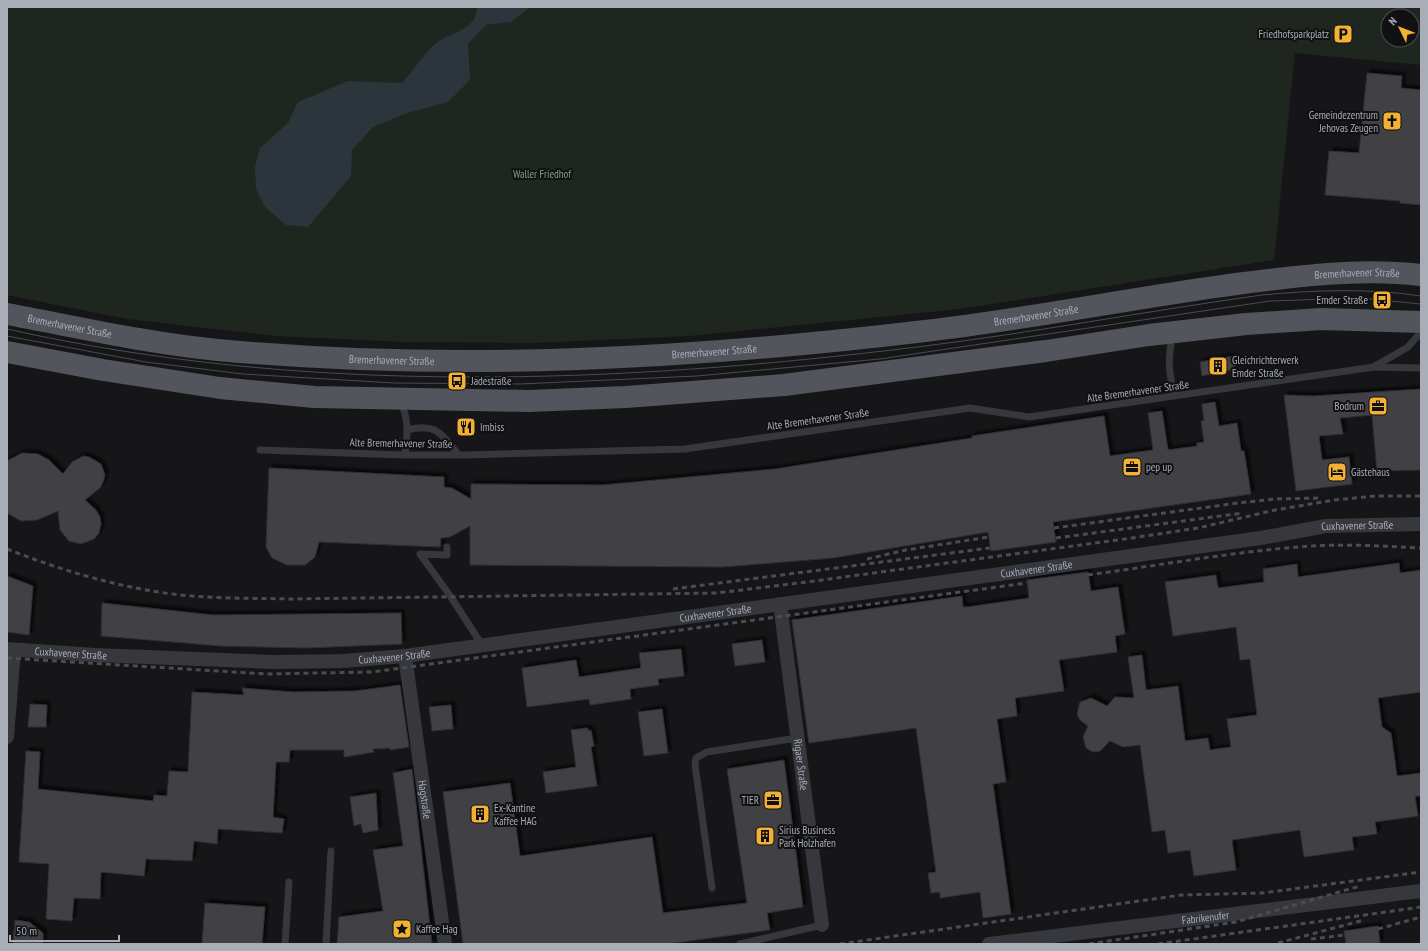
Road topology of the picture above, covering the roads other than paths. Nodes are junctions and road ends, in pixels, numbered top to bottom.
1 (1421, 275) edge
2 (7, 314) edge
3 (1421, 322) edge
4 (1173, 332) junction
5 (1421, 332) edge
6 (7, 352) edge
7 (1374, 367) junction
8 (1421, 368) edge
9 (1175, 396) junction
10 (399, 400) junction
11 (407, 430) junction
12 (260, 450) dead end
13 (405, 455) junction
14 (459, 455) junction
15 (1421, 524) edge
16 (448, 546) dead end
17 (780, 604) junction
18 (482, 645) junction
19 (10, 649) edge
20 (405, 656) junction
21 (7, 737) edge
22 (797, 738) junction
23 (331, 851) dead end
24 (289, 882) dead end
25 (712, 888) dead end
26 (1421, 892) edge
27 (822, 925) joint
28 (284, 944) edge
29 (326, 944) edge
30 (445, 944) edge
31 (740, 944) edge
32 (989, 944) edge

1 - 2 main road, Bremerhavener Straße
3 - 4 main road
4 - 9 lane
4 - 10 main road
5 - 7 lane, Alte Bremerhavener Straße
6 - 10 main road
7 - 8 lane, Alte Bremerhavener Straße
7 - 9 lane, Alte Bremerhavener Straße
9 - 14 lane, Alte Bremerhavener Straße
10 - 11 lane
11 - 13 lane
11 - 14 lane
12 - 13 lane, Alte Bremerhavener Straße
13 - 14 lane, Alte Bremerhavener Straße
15 - 17 street, Cuxhavener Straße
16 - 18 lane
17 - 18 street, Cuxhavener Straße
17 - 22 street, Rigaer Straße
18 - 20 street, Cuxhavener Straße
19 - 20 street, Cuxhavener Straße
19 - 21 street
20 - 30 street, Hagstraße
22 - 25 lane
22 - 27 street, Rigaer Straße
23 - 29 lane
24 - 28 lane
26 - 32 street, Fabrikenufer
27 - 31 lane

